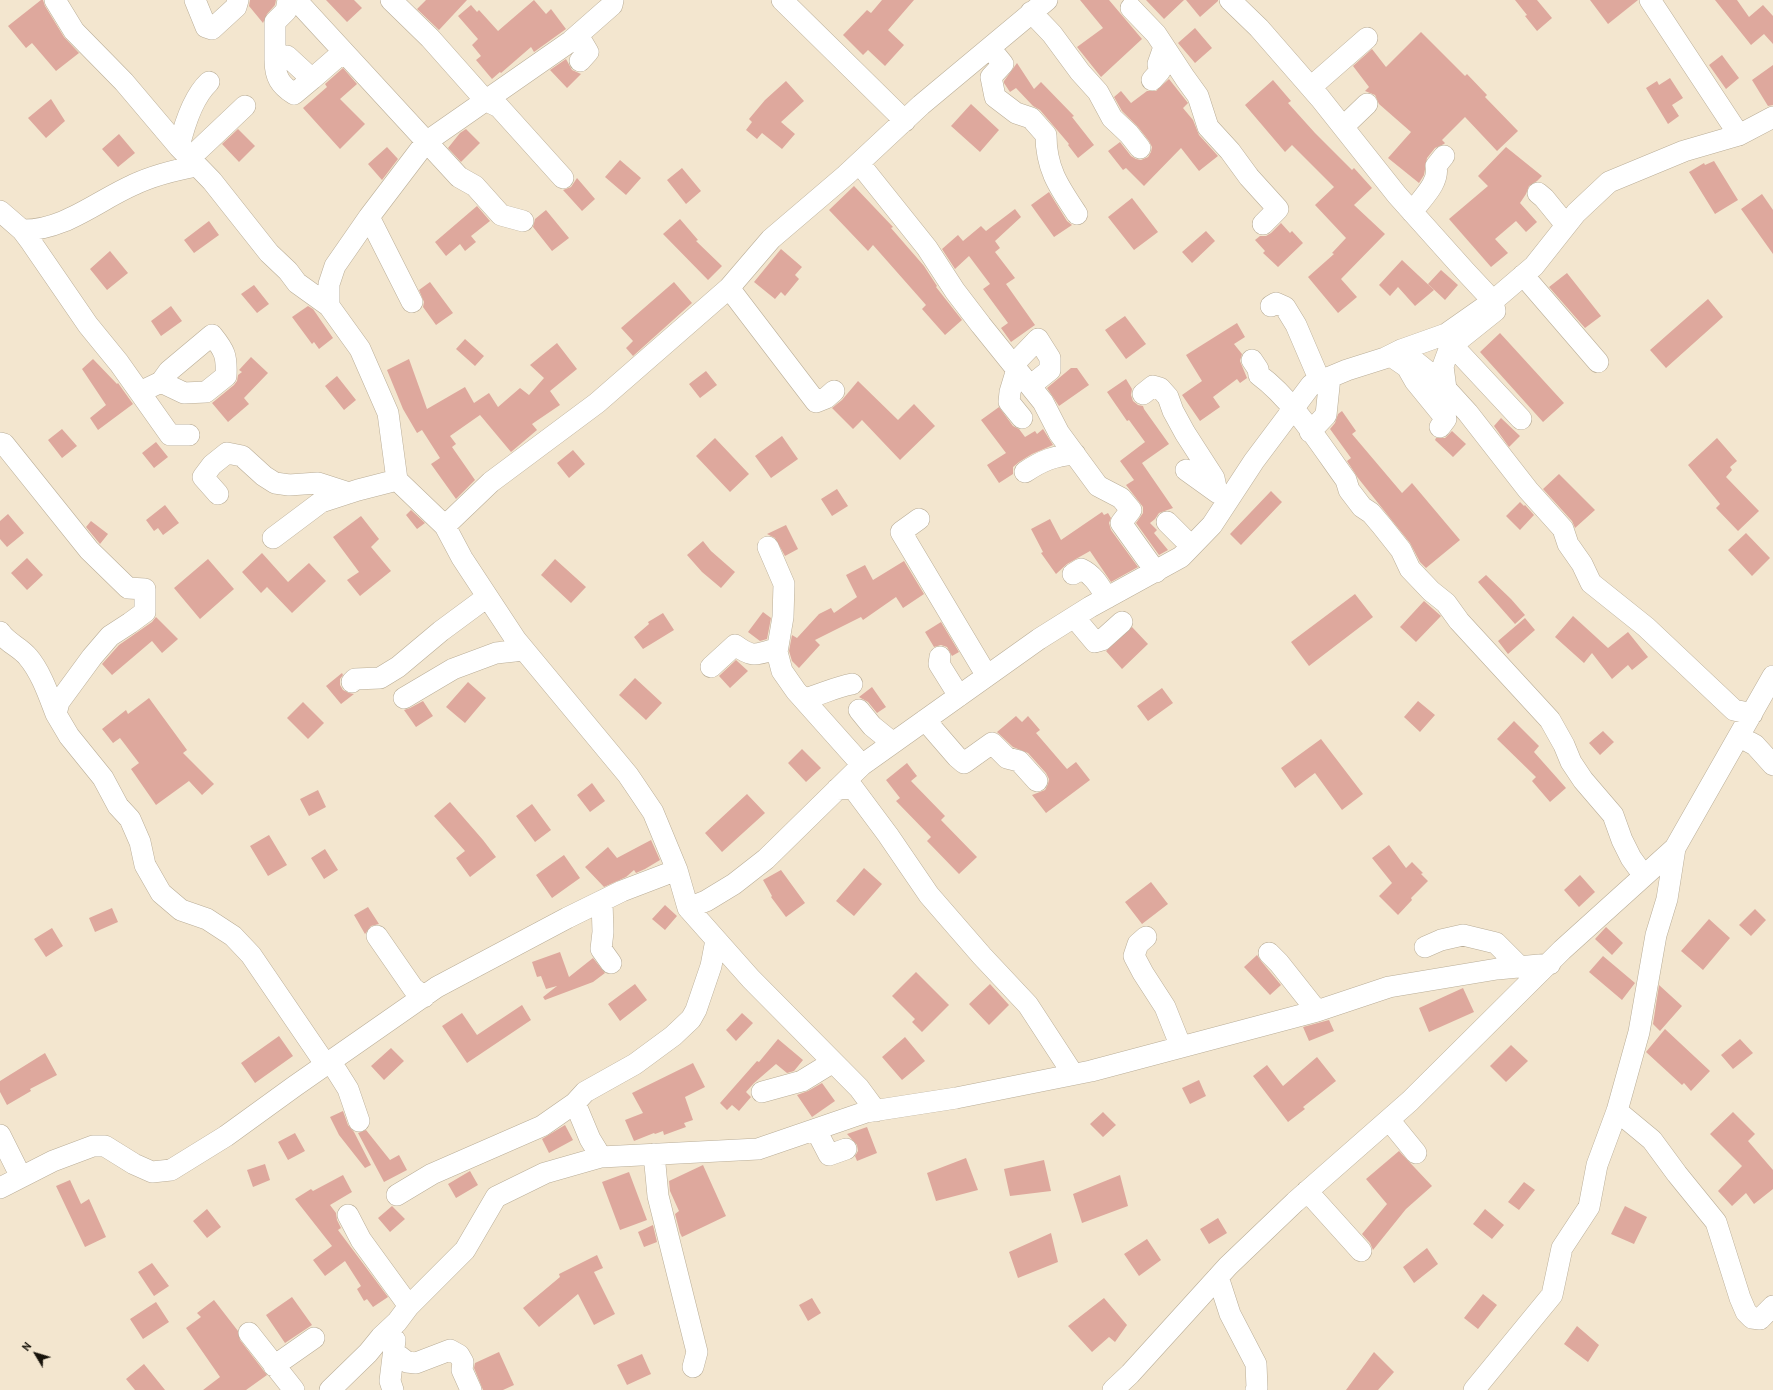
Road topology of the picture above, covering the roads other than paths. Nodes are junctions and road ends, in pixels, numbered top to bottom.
1 (55, 0) edge
2 (195, 0) edge
3 (238, 0) edge
4 (288, 0) edge
5 (296, 0) edge
6 (391, 0) edge
7 (614, 0) edge
8 (782, 0) edge
9 (1230, 0) edge
10 (1650, 0) edge
11 (1039, 6) edge
12 (1131, 9) edge
13 (578, 35) junction
14 (1367, 38) dead end
15 (1164, 46) junction
16 (990, 48) junction
17 (343, 52) junction
18 (580, 62) dead end
19 (1152, 80) dead end
20 (209, 82) dead end
21 (1311, 88) junction
22 (485, 100) junction
23 (1367, 104) dead end
24 (245, 106) dead end
25 (1773, 118) edge
26 (905, 121) junction
27 (1343, 127) junction
28 (1739, 135) junction
29 (426, 142) junction
30 (1140, 148) dead end
31 (1444, 156) dead end
32 (189, 157) junction
33 (859, 163) junction
34 (563, 178) dead end
35 (1538, 193) dead end
36 (0, 211) edge
37 (1412, 212) junction
38 (1077, 214) dead end
39 (369, 217) junction
40 (523, 221) dead end
41 (1263, 224) dead end
42 (1566, 226) junction
43 (22, 230) junction
44 (1523, 275) junction
45 (729, 288) junction
46 (1494, 301) junction
47 (412, 302) dead end
48 (329, 306) junction
49 (1271, 306) dead end
50 (1449, 342) junction
51 (1396, 353) junction
52 (1252, 360) dead end
53 (1598, 362) dead end
54 (1015, 367) junction
55 (1325, 379) junction
56 (161, 382) dead end
57 (1030, 386) junction
58 (1446, 389) junction
59 (834, 391) dead end
60 (140, 392) junction
61 (1143, 394) dead end
62 (1293, 408) junction
63 (1022, 418) dead end
64 (1521, 419) dead end
65 (1440, 427) dead end
66 (1310, 432) junction
67 (189, 435) dead end
68 (0, 443) edge
69 (1075, 454) junction
70 (1186, 470) dead end
71 (1025, 472) dead end
72 (397, 480) junction
73 (349, 493) junction
74 (218, 494) dead end
75 (1223, 496) junction
76 (919, 519) dead end
77 (1167, 522) dead end
78 (445, 526) junction
79 (272, 538) dead end
80 (1191, 546) junction
81 (768, 547) dead end
82 (1156, 572) junction
83 (1073, 574) dead end
84 (488, 597) junction
85 (1107, 598) junction
86 (1074, 617) junction
87 (1122, 622) dead end
88 (0, 632) edge
89 (524, 650) junction
90 (777, 652) junction
91 (940, 657) dead end
92 (711, 667) dead end
93 (987, 676) junction
94 (1773, 676) edge
95 (352, 682) dead end
96 (852, 684) dead end
97 (959, 696) junction
98 (404, 698) dead end
99 (804, 699) junction
100 (859, 710) dead end
101 (56, 714) junction
102 (1752, 714) junction
103 (925, 720) junction
104 (1740, 737) junction
105 (893, 743) junction
106 (862, 765) junction
107 (1773, 765) edge
108 (1037, 782) dead end
109 (838, 789) junction
110 (1676, 848) junction
111 (677, 870) junction
112 (1644, 876) junction
113 (602, 901) junction
114 (688, 908) junction
115 (377, 936) dead end
116 (1146, 937) dead end
117 (716, 940) junction
118 (1425, 947) dead end
119 (1269, 953) dead end
120 (611, 963) dead end
121 (1550, 964) junction
122 (1519, 966) junction
123 (424, 997) junction
124 (1318, 1011) junction
125 (1182, 1047) junction
126 (833, 1062) junction
127 (328, 1063) junction
128 (1073, 1074) junction
129 (762, 1092) dead end
130 (575, 1103) junction
131 (876, 1111) junction
132 (1617, 1111) junction
133 (1389, 1120) junction
134 (359, 1121) dead end
135 (816, 1130) junction
136 (0, 1135) edge
137 (846, 1149) dead end
138 (1416, 1153) dead end
139 (654, 1154) junction
140 (601, 1157) junction
141 (21, 1178) junction
142 (0, 1188) edge
143 (1307, 1191) junction
144 (397, 1195) dead end
145 (348, 1215) dead end
146 (1360, 1251) dead end
147 (1218, 1277) junction
148 (1773, 1306) edge
149 (403, 1314) junction
150 (249, 1333) dead end
151 (314, 1338) dead end
152 (394, 1352) junction
153 (274, 1366) junction
154 (693, 1367) dead end
155 (294, 1390) edge
156 (330, 1390) edge
157 (393, 1390) edge
158 (471, 1390) edge
159 (1113, 1390) edge
160 (1256, 1390) edge
161 (1474, 1390) edge

1 - 32 street
2 - 3 street
4 - 17 street
5 - 17 street
6 - 22 street
7 - 13 street
8 - 26 street
9 - 21 street
10 - 28 street
11 - 16 street
11 - 30 street
12 - 15 street
13 - 18 street
13 - 22 street
14 - 21 street
15 - 19 street
15 - 41 street
16 - 26 street
16 - 38 street
17 - 29 street
20 - 32 street
21 - 27 street
22 - 29 street
22 - 34 street
23 - 27 street
24 - 32 street
25 - 28 street
26 - 33 street
27 - 37 street
28 - 42 street
29 - 39 street
29 - 40 street
31 - 37 street
32 - 43 street
32 - 48 street
33 - 45 street
33 - 54 street
35 - 42 street
36 - 43 street
37 - 46 street
39 - 47 street
39 - 48 street
42 - 44 street
43 - 60 street
44 - 46 street
44 - 53 street
45 - 59 street
45 - 78 street
46 - 50 street
48 - 72 street
49 - 55 street
50 - 51 street
50 - 58 street
50 - 64 street
51 - 55 street
51 - 58 street
51 - 65 street
52 - 62 street
54 - 57 street
54 - 57 street
54 - 63 street
55 - 62 street
55 - 66 street
56 - 60 street
57 - 69 street
58 - 102 street
60 - 67 street
61 - 75 street
62 - 66 street
62 - 75 street
66 - 112 street
68 - 101 street
69 - 71 street
69 - 82 street
70 - 75 street
72 - 73 street
72 - 78 street
73 - 74 street
73 - 79 street
75 - 80 street
76 - 93 street
77 - 80 street
78 - 84 street
80 - 82 street
81 - 90 street
82 - 85 street
83 - 85 street
84 - 89 street
84 - 95 street
85 - 86 street
86 - 87 street
86 - 93 street
88 - 101 street
89 - 98 street
89 - 111 street
90 - 92 street
90 - 99 street
91 - 97 street
93 - 97 street
94 - 102 street
96 - 99 street
97 - 103 street
99 - 106 street
100 - 105 street
101 - 127 street
102 - 104 street
103 - 105 street
103 - 108 street
104 - 107 street
104 - 110 street
105 - 106 street
106 - 109 street
109 - 114 street
109 - 128 street
110 - 112 street
110 - 132 street
111 - 113 street
111 - 114 street
112 - 121 street
113 - 120 street
113 - 123 street
114 - 117 street
115 - 123 street
116 - 125 street
117 - 126 street
117 - 130 street
118 - 122 street
119 - 124 street
121 - 122 street
121 - 133 street
122 - 124 street
123 - 127 street
124 - 125 street
125 - 128 street
126 - 129 street
126 - 131 street
127 - 134 street
127 - 141 street
128 - 131 street
130 - 140 street
130 - 144 street
131 - 135 street
132 - 148 street
132 - 161 street
133 - 138 street
133 - 143 street
135 - 137 street
135 - 139 street
136 - 141 street
139 - 140 street
139 - 154 street
140 - 149 street
141 - 142 street
143 - 146 street
143 - 147 street
145 - 149 street
147 - 159 street
147 - 160 street
149 - 152 street
149 - 156 street
150 - 153 street
151 - 153 street
152 - 157 street
152 - 158 street
153 - 155 street

